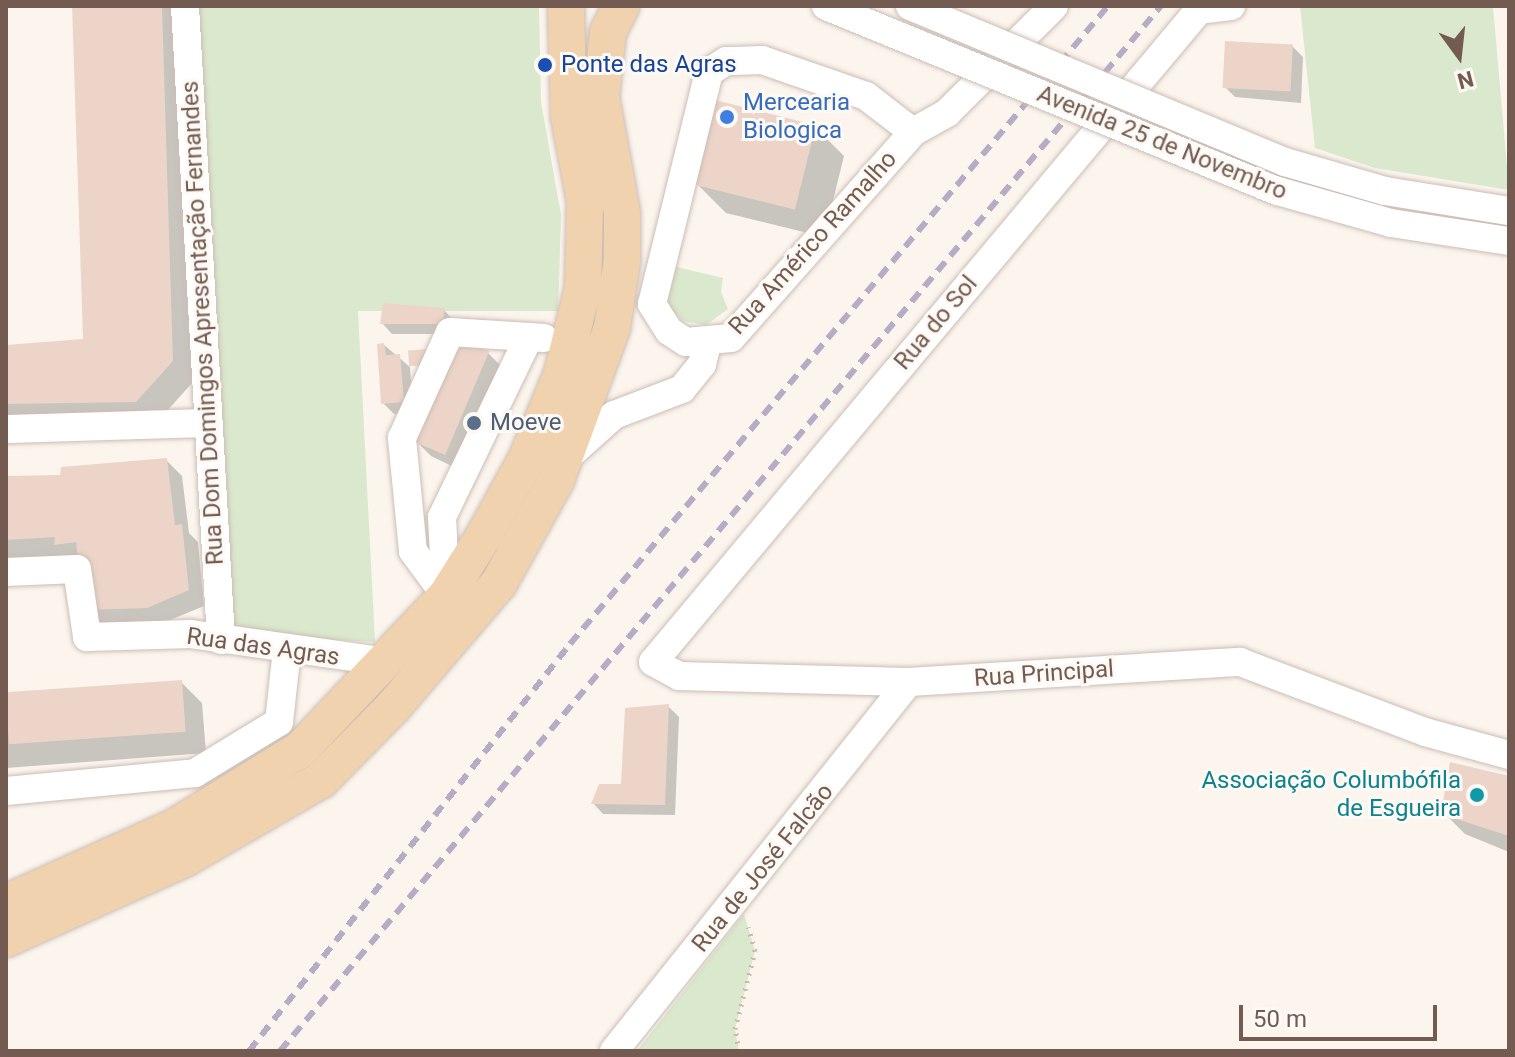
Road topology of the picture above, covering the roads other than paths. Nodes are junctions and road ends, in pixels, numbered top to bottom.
1 (185, 6) edge
2 (566, 6) edge
3 (621, 6) edge
4 (826, 6) edge
5 (910, 6) edge
6 (1231, 6) edge
7 (1050, 7) edge
8 (913, 132) junction
9 (1509, 211) edge
10 (1509, 241) edge
11 (622, 261) junction
12 (652, 304) junction
13 (529, 337) junction
14 (573, 341) junction
15 (707, 344) junction
16 (208, 423) junction
17 (6, 429) edge
18 (566, 458) junction
19 (6, 572) edge
20 (446, 596) junction
21 (221, 640) junction
22 (287, 649) junction
23 (387, 662) junction
24 (653, 662) joint
25 (909, 682) junction
26 (1509, 755) edge
27 (6, 791) edge
28 (6, 903) edge
29 (6, 939) edge
30 (614, 1051) edge

1 - 16 street, Rua Dom Domingos Apresentação Fernandes
2 - 14 main road
3 - 11 main road
4 - 10 street, Avenida 25 de Novembro, bridge
5 - 9 street, Avenida 25 de Novembro, bridge
6 - 24 street, Rua do Sol
7 - 8 street, Rua Américo Ramalho
8 - 12 street, Rua Américo Ramalho
8 - 15 street, Rua Américo Ramalho
11 - 12 street, Rua Américo Ramalho
11 - 18 main road
12 - 15 street, Rua Américo Ramalho
13 - 14 street
13 - 20 street
13 - 20 street
14 - 20 main road
15 - 18 street, Rua Américo Ramalho
16 - 17 street
16 - 21 street, Rua Dom Domingos Apresentação Fernandes
18 - 29 main road
19 - 21 street, Rua das Agras
20 - 23 main road
21 - 22 street, Rua das Agras
22 - 23 street, Rua das Agras
22 - 27 street
23 - 28 main road
24 - 25 street, Rua Principal
25 - 26 street, Rua Principal
25 - 30 street, Rua de José Falcão

